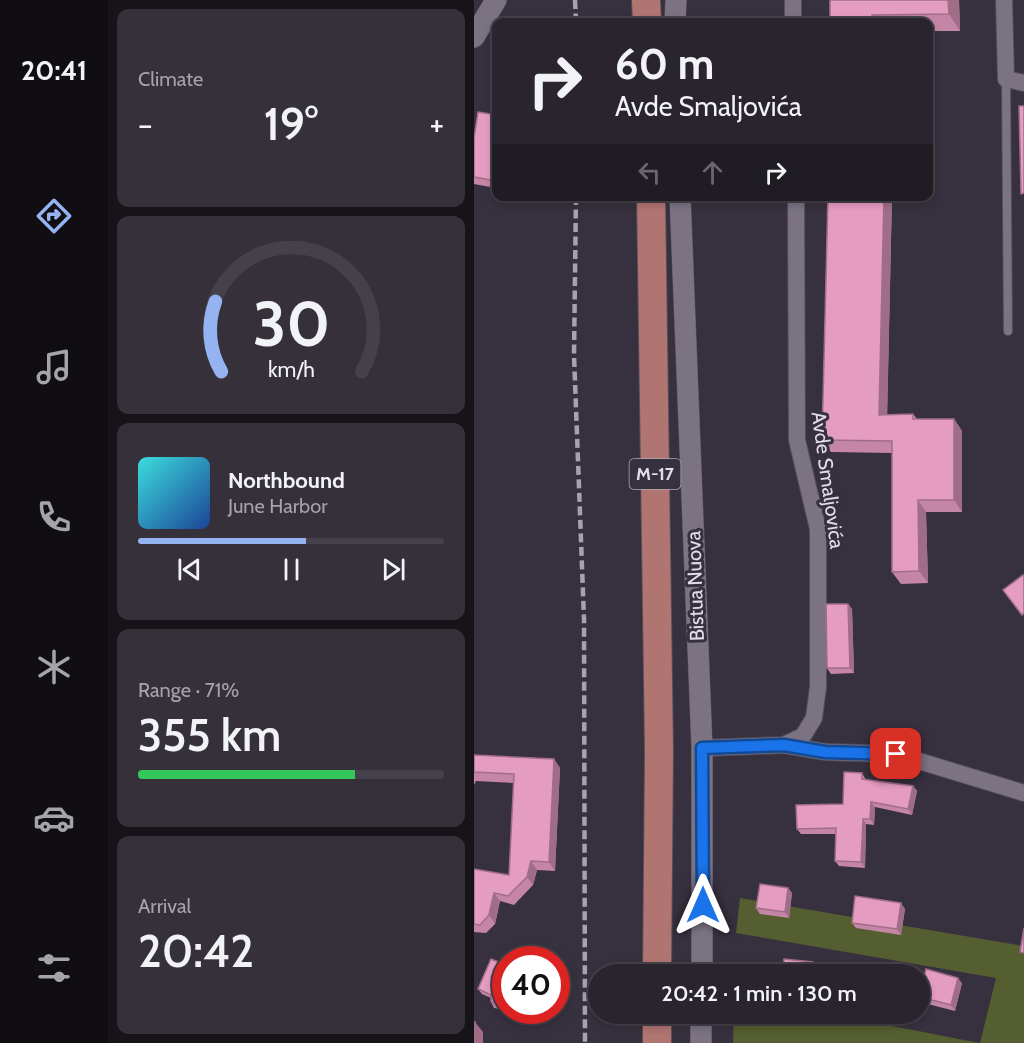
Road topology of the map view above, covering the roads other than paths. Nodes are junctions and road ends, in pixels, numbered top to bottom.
1 (496, 0) edge
2 (646, 0) edge
3 (675, 0) edge
4 (793, 0) edge
5 (1004, 0) edge
6 (647, 18) edge
7 (675, 18) edge
8 (794, 18) edge
9 (474, 36) edge
10 (1006, 79) junction
11 (1024, 83) edge
12 (651, 201) edge
13 (680, 201) edge
14 (796, 201) edge
15 (1008, 331) dead end
16 (784, 745) junction
17 (702, 748) junction
18 (1024, 793) edge
19 (657, 964) edge
20 (702, 964) edge
21 (657, 1024) edge
22 (701, 1024) edge
23 (657, 1043) edge
24 (701, 1043) edge

1 - 9 street
2 - 6 highway
3 - 7 street
4 - 8 street
5 - 10 street
10 - 11 street
10 - 15 lane
12 - 19 highway, M-17
13 - 17 street, Bistua Nuova
14 - 16 street, Avde Smaljovića
16 - 17 street
16 - 18 street
17 - 20 street, Bistua Nuova
21 - 23 highway
22 - 24 street

